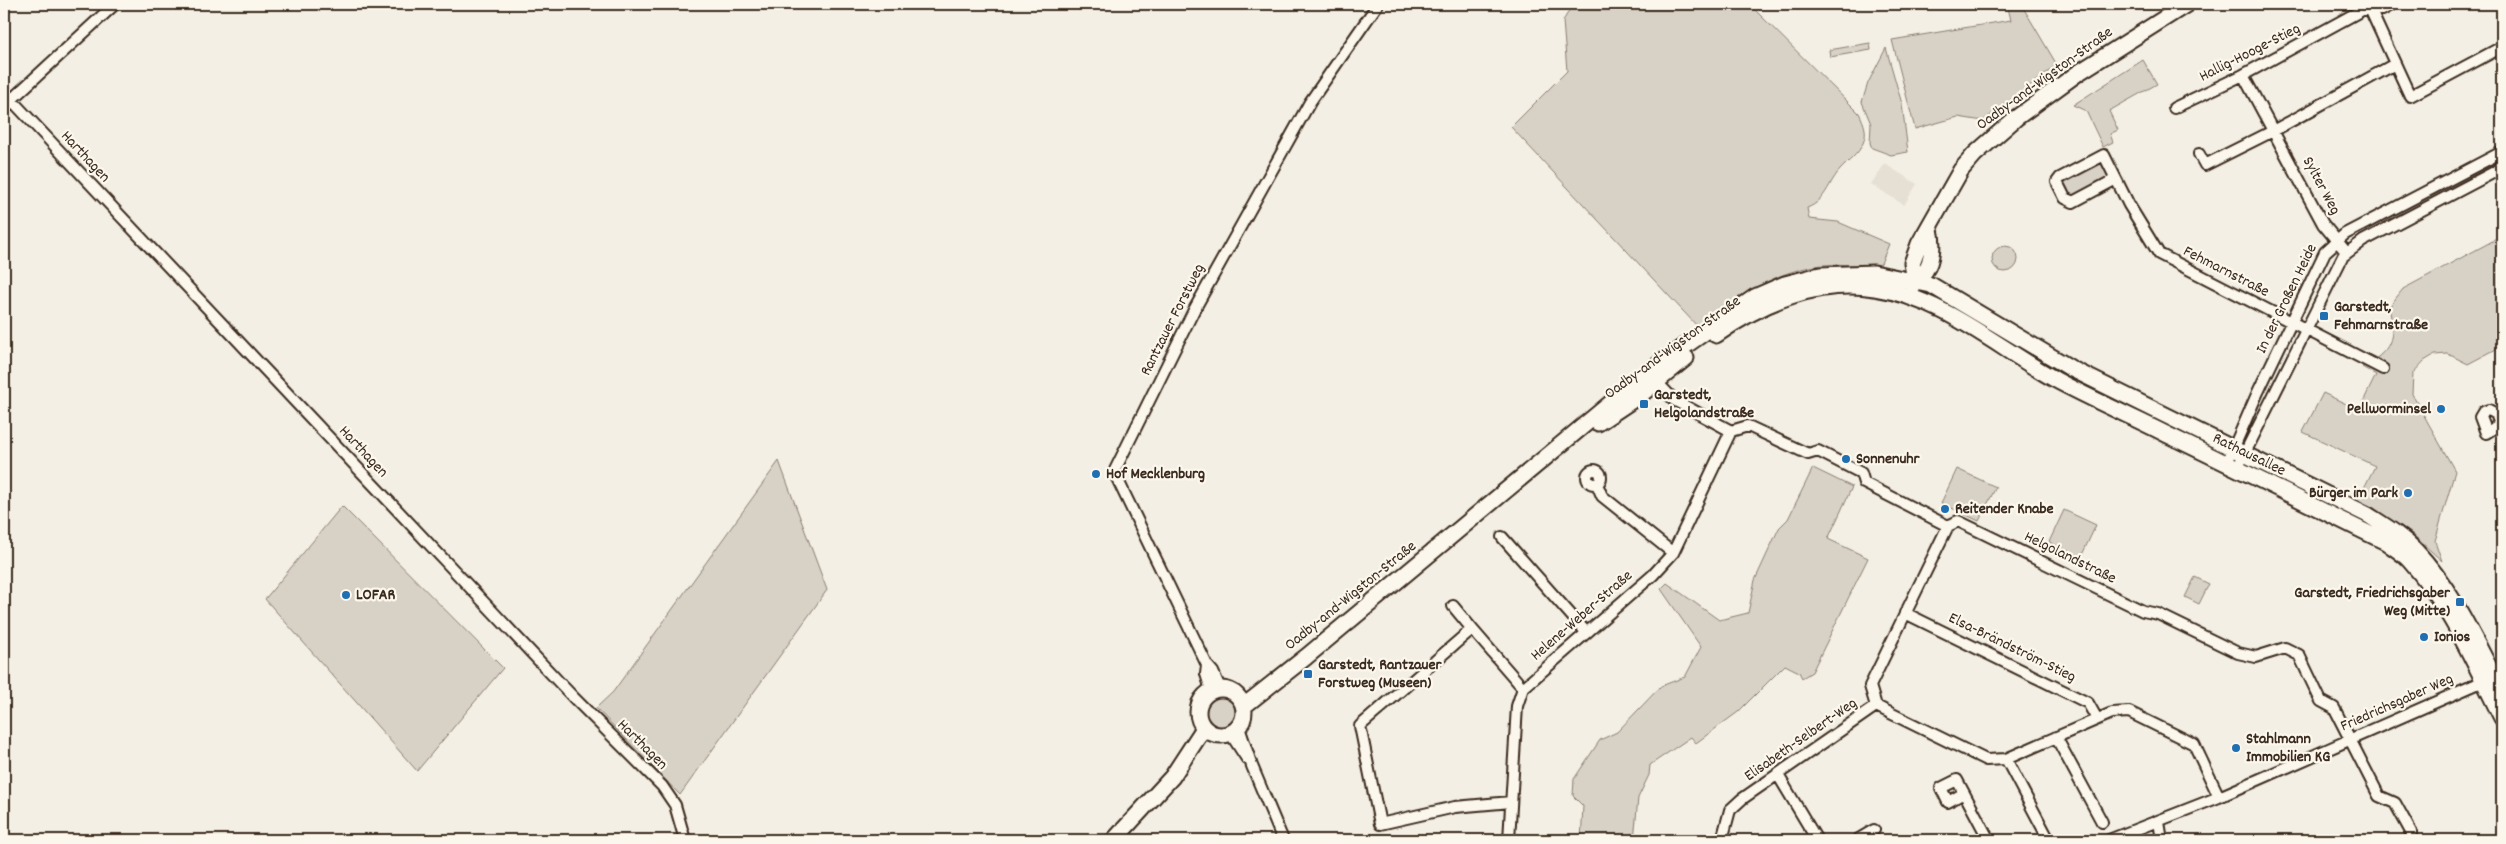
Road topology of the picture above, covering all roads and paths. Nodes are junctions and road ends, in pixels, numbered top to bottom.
1 (115, 4) edge
2 (1378, 4) edge
3 (2187, 4) edge
4 (2393, 4) edge
5 (2370, 9) junction
6 (2502, 47) edge
7 (2395, 64) junction
8 (2243, 75) junction
9 (4, 92) edge
10 (11, 100) junction
11 (2174, 108) dead end
12 (4, 112) edge
13 (2273, 131) junction
14 (2502, 152) edge
15 (2199, 154) dead end
16 (2502, 168) edge
17 (2116, 179) junction
18 (2336, 240) junction
19 (2347, 253) junction
20 (1915, 281) junction
21 (1910, 296) junction
22 (2292, 323) junction
23 (2306, 330) junction
24 (2383, 369) dead end
25 (1652, 377) junction
26 (2500, 424) edge
27 (1731, 431) junction
28 (2502, 436) edge
29 (2235, 459) junction
30 (1597, 484) dead end
31 (1948, 526) junction
32 (1502, 537) dead end
33 (1672, 553) junction
34 (1453, 606) dead end
35 (1906, 613) junction
36 (1472, 629) junction
37 (1586, 632) junction
38 (2493, 677) edge
39 (1523, 688) junction
40 (1216, 689) junction
41 (2502, 692) edge
42 (1241, 701) junction
43 (1876, 706) junction
44 (2502, 718) edge
45 (2097, 719) junction
46 (1207, 730) junction
47 (1234, 730) junction
48 (2056, 737) junction
49 (2350, 740) junction
50 (2006, 759) junction
51 (1778, 774) junction
52 (1964, 794) dead end
53 (2219, 797) junction
54 (1510, 802) junction
55 (2102, 822) dead end
56 (2159, 822) junction
57 (1874, 830) dead end
58 (685, 840) edge
59 (1114, 840) edge
60 (1283, 840) edge
61 (1509, 840) edge
62 (1722, 840) edge
63 (1817, 840) edge
64 (1857, 840) edge
65 (1989, 840) edge
66 (2049, 840) edge
67 (2110, 840) edge
68 (2162, 840) edge
69 (2411, 840) edge

1 - 10 street
2 - 40 street, Rantzauer Forstweg
3 - 20 main road, Oadby-and-Wigston-Straße
4 - 5 street, Hallig-Hooge-Stieg
5 - 7 street
5 - 8 street, Hallig-Hooge-Stieg
6 - 7 street
7 - 13 street
8 - 11 street, Hallig-Hooge-Stieg
8 - 13 street, Sylter Weg
9 - 10 street, Harthagen
10 - 12 street
10 - 58 street, Harthagen
13 - 15 street
13 - 18 street, Sylter Weg
14 - 18 street, In der Großen Heide
16 - 19 street, In der Großen Heide
17 - 17 street, Fehmarnstraße
17 - 22 street, Fehmarnstraße
18 - 19 street, Sylter Weg
18 - 22 street, In der Großen Heide
19 - 23 street, In der Großen Heide
20 - 21 main road, Oadby-and-Wigston-Straße
20 - 25 main road, Oadby-and-Wigston-Straße
20 - 29 main road, Rathausallee
21 - 25 main road, Oadby-and-Wigston-Straße
21 - 29 main road, Rathausallee
22 - 23 street, Fehmarnstraße
22 - 29 street, In der Großen Heide
23 - 24 street, Fehmarnstraße
23 - 29 street, In der Großen Heide
25 - 27 street
25 - 42 main road, Oadby-and-Wigston-Straße
26 - 28 street
27 - 31 street, Helgolandstraße
27 - 33 street, Helene-Weber-Straße
29 - 38 main road, Rathausallee
30 - 33 street
31 - 35 street, Elisabeth-Selbert-Weg
31 - 49 street, Helgolandstraße
32 - 37 street
33 - 37 street, Helene-Weber-Straße
34 - 36 street
35 - 43 street, Elisabeth-Selbert-Weg
35 - 45 street, Elsa-Brändström-Stieg
36 - 39 street
36 - 54 street
37 - 39 street, Helene-Weber-Straße
38 - 41 main road, Rathausallee
38 - 44 main road, Rathausallee
38 - 49 street, Friedrichsgaber Weg
39 - 54 street
40 - 42 main road
40 - 46 main road
42 - 47 main road
43 - 50 street
43 - 51 street, Elisabeth-Selbert-Weg
45 - 48 street
45 - 53 street
46 - 47 main road
46 - 59 main road
47 - 60 street
48 - 50 street
48 - 55 street
49 - 53 street, Friedrichsgaber Weg
49 - 69 street
50 - 66 street
51 - 62 street, Elisabeth-Selbert-Weg
51 - 63 street
52 - 65 street
53 - 56 street, Friedrichsgaber Weg
54 - 61 street
56 - 67 street, Friedrichsgaber Weg
56 - 68 street
57 - 64 street

